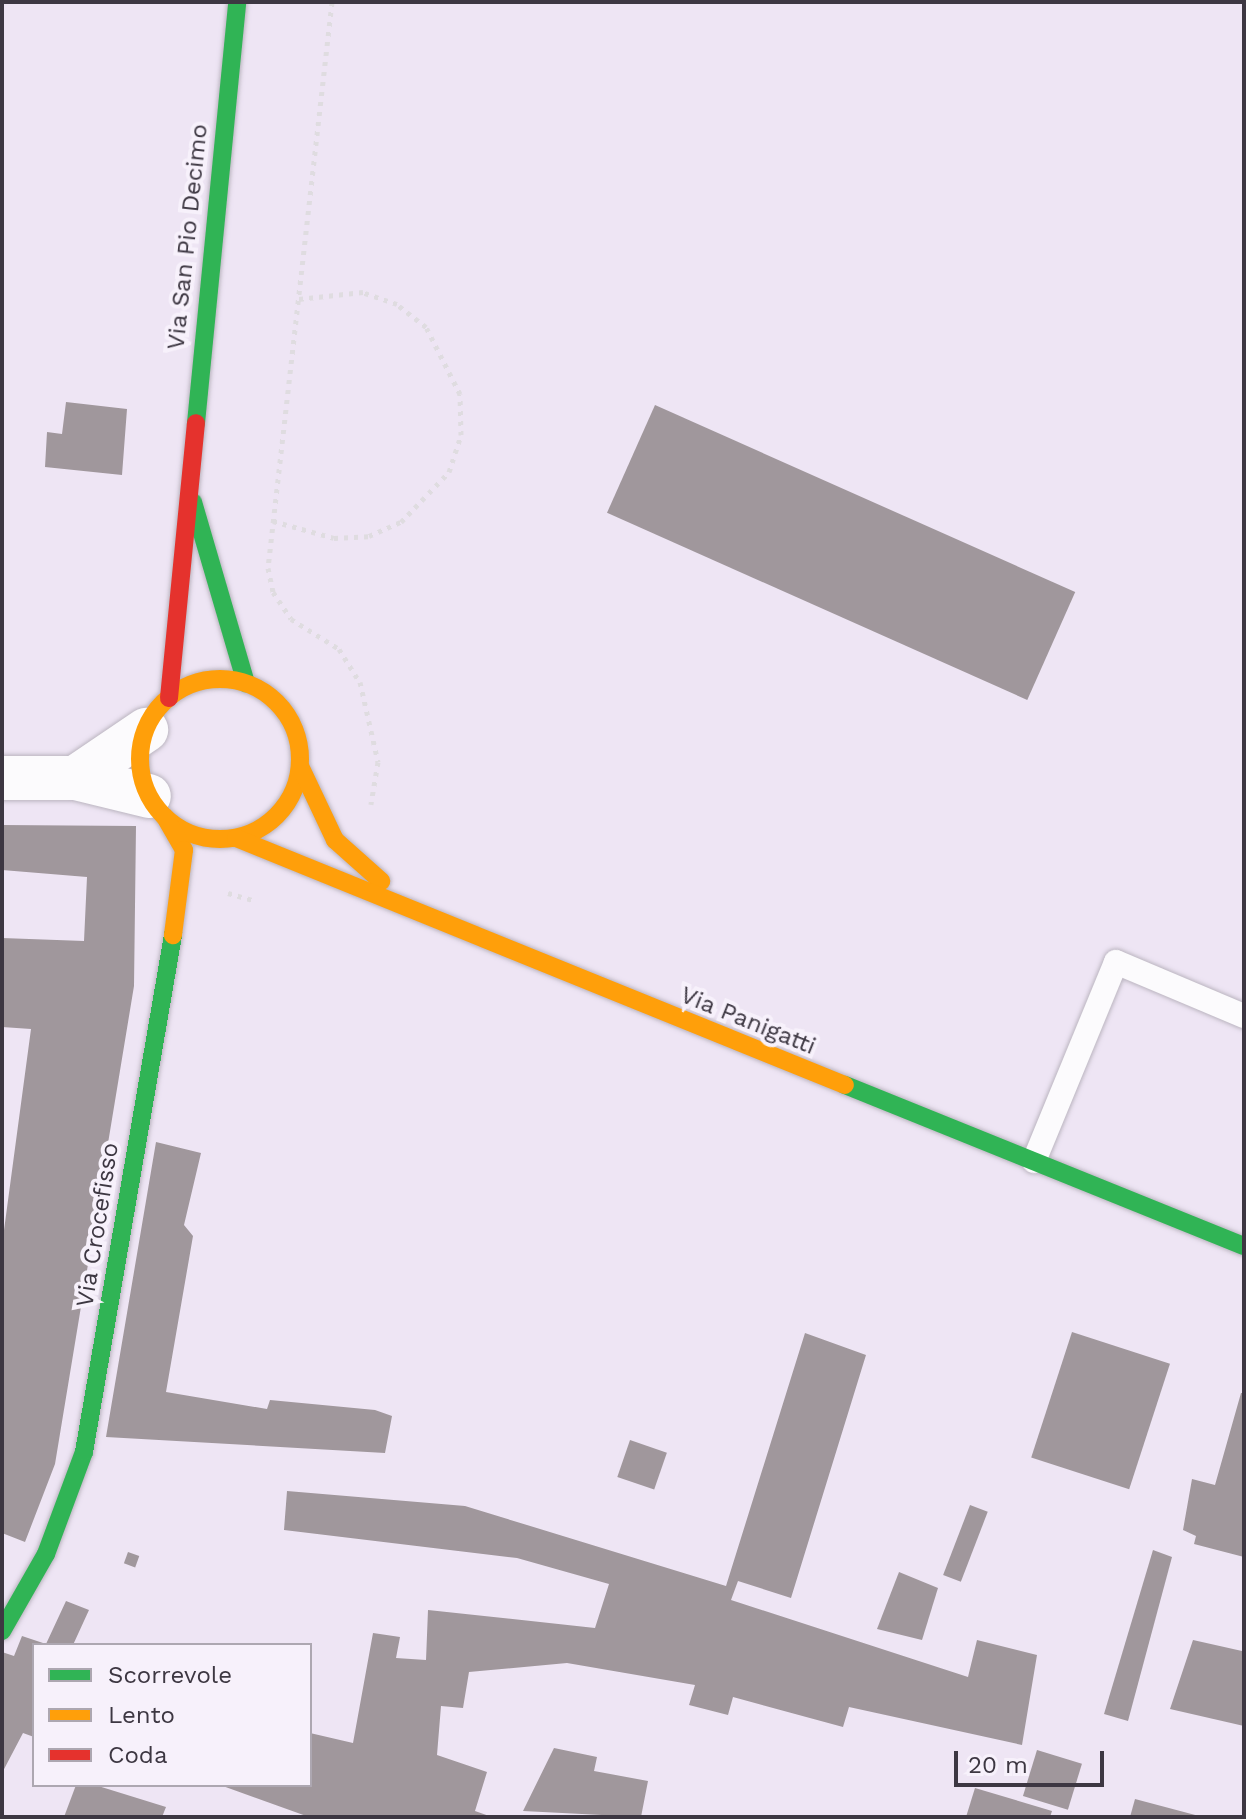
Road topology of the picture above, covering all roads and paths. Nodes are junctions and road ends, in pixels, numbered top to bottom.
1 (237, 2) edge
2 (332, 2) edge
3 (298, 299) junction
4 (186, 477) junction
5 (272, 521) junction
6 (246, 683) junction
7 (157, 714) junction
8 (300, 766) junction
9 (2, 778) edge
10 (75, 778) junction
11 (157, 807) junction
12 (236, 838) junction
13 (335, 840) junction
14 (422, 917) junction
15 (1244, 1016) edge
16 (1034, 1161) junction
17 (1244, 1246) edge
18 (2, 1631) edge

1 - 4 street, Via San Pio Decimo
2 - 3 path
3 - 5 path
3 - 5 path
4 - 6 street, Via San Pio Decimo
4 - 7 street, Via San Pio Decimo
5 - 13 path
6 - 7 street
6 - 8 street
7 - 10 street
7 - 11 street
8 - 12 street
8 - 13 street
9 - 10 street
10 - 11 street
11 - 12 street
11 - 18 street, Via Crocefisso
12 - 14 street, Via Panigatti
13 - 14 street
14 - 16 street, Via Panigatti
15 - 16 lane
16 - 17 street, Via Panigatti

